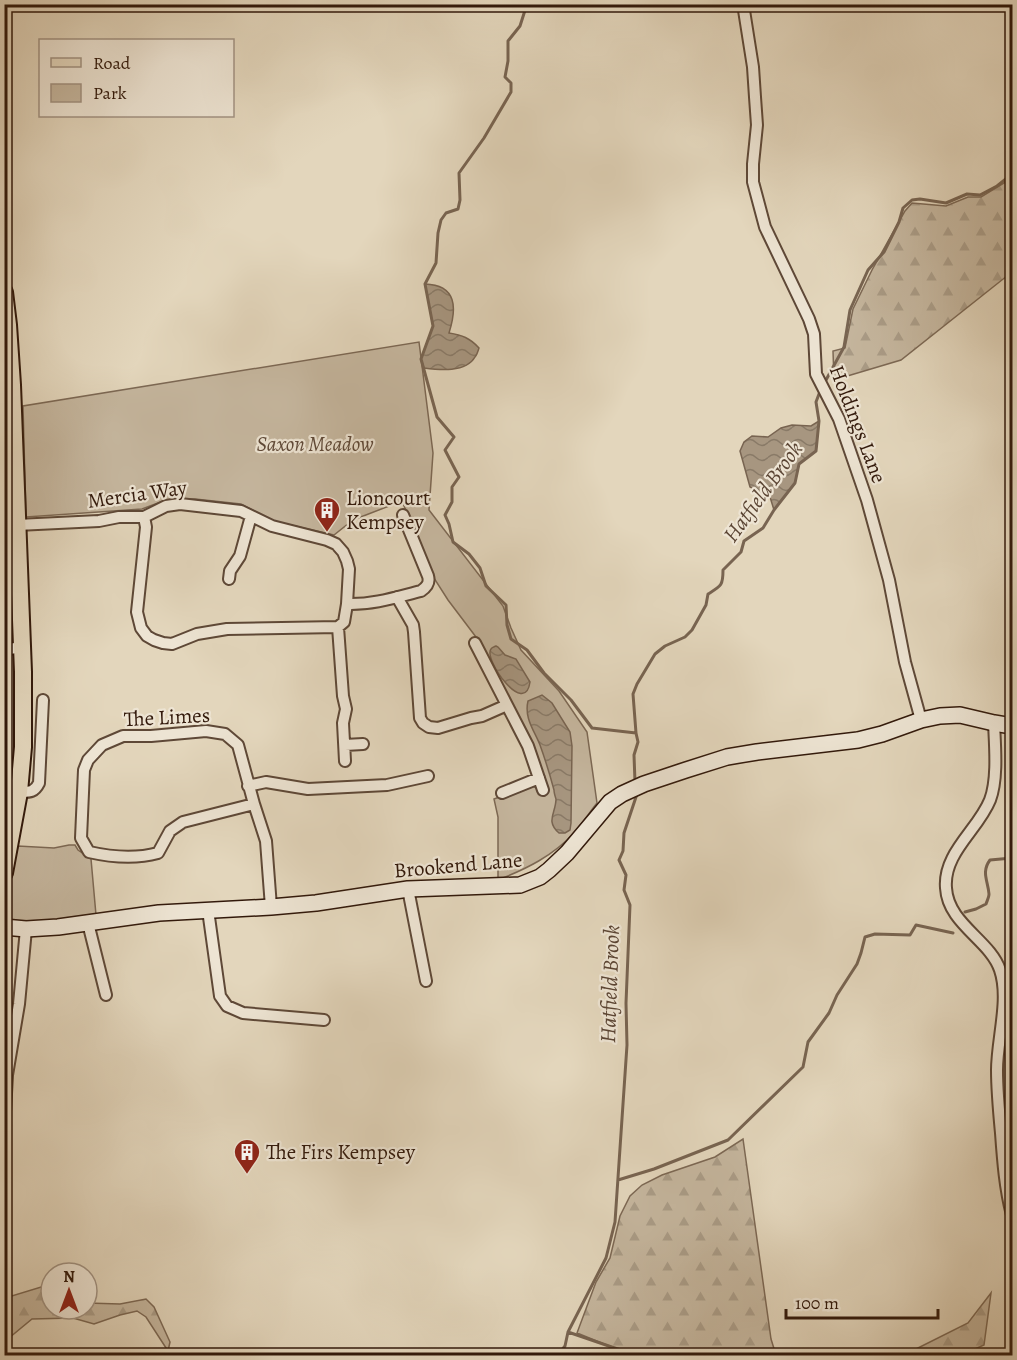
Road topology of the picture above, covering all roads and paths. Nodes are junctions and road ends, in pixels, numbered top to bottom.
1 (743, 4) edge
2 (4, 292) edge
3 (403, 514) dead end
4 (251, 516) junction
5 (144, 517) junction
6 (17, 525) junction
7 (229, 579) dead end
8 (397, 597) junction
9 (347, 603) junction
10 (338, 627) junction
11 (475, 643) dead end
12 (13, 649) edge
13 (43, 700) dead end
14 (507, 705) junction
15 (921, 720) junction
16 (994, 723) junction
17 (1012, 726) edge
18 (363, 744) dead end
19 (345, 745) junction
20 (345, 761) dead end
21 (428, 776) dead end
22 (539, 778) junction
23 (249, 786) junction
24 (543, 790) dead end
25 (19, 792) junction
26 (502, 793) dead end
27 (254, 804) junction
28 (4, 873) edge
29 (408, 889) junction
30 (271, 907) junction
31 (208, 910) junction
32 (88, 923) junction
33 (4, 927) edge
34 (26, 929) junction
35 (426, 981) dead end
36 (106, 995) dead end
37 (324, 1020) dead end
38 (4, 1130) edge
39 (1012, 1215) edge

1 - 15 street, Holdings Lane
2 - 6 main road
3 - 8 street
4 - 5 street, Mercia Way
4 - 7 street
4 - 9 street, Mercia Way
5 - 6 street, Mercia Way
5 - 10 street
6 - 12 main road
8 - 9 street
8 - 14 street
9 - 10 street, Mercia Way
10 - 19 street, Mercia Way
11 - 14 street
12 - 25 main road
13 - 25 street
14 - 22 street
15 - 16 street, Brookend Lane
15 - 29 street, Brookend Lane
16 - 17 street, Brookend Lane
16 - 39 street
18 - 19 street
19 - 20 street, Mercia Way
21 - 23 street
22 - 24 street
22 - 26 street
23 - 27 street, The Limes
23 - 27 street, The Limes
25 - 28 main road
27 - 30 street, The Limes
29 - 30 street, Brookend Lane
29 - 35 street
30 - 31 street, Brookend Lane
31 - 32 street, Brookend Lane
31 - 37 street
32 - 34 street, Brookend Lane
32 - 36 street
33 - 34 street, Brookend Lane
34 - 38 street

